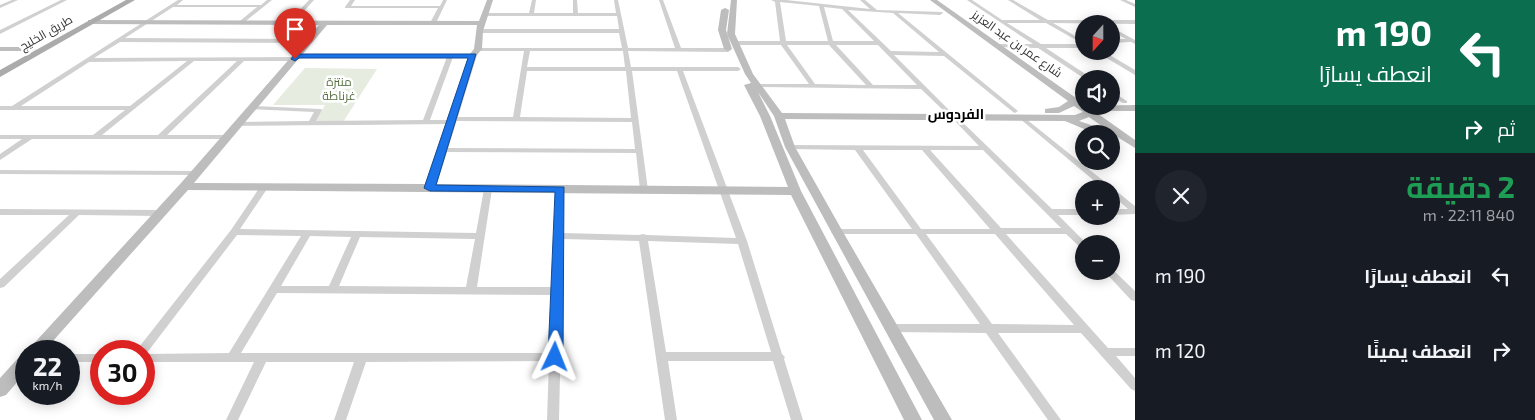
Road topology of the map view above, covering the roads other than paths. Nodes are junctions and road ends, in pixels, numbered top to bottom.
1 (16, 0) edge
2 (65, 0) edge
3 (121, 0) edge
4 (131, 0) edge
5 (181, 0) edge
6 (270, 0) edge
7 (312, 0) edge
8 (353, 0) edge
9 (408, 0) edge
10 (445, 0) edge
11 (490, 0) edge
12 (534, 0) edge
13 (575, 0) edge
14 (616, 0) edge
15 (661, 0) edge
16 (720, 0) edge
17 (726, 0) edge
18 (734, 0) edge
19 (773, 0) edge
20 (777, 0) edge
21 (862, 0) edge
22 (922, 0) edge
23 (933, 0) edge
24 (969, 0) edge
25 (1010, 0) edge
26 (1122, 0) edge
27 (811, 2) edge
28 (821, 5) junction
29 (170, 6) junction
30 (262, 6) junction
31 (1135, 6) edge
32 (0, 7) edge
33 (441, 7) junction
34 (402, 8) junction
35 (844, 8) junction
36 (876, 12) junction
37 (895, 13) junction
38 (940, 13) junction
39 (531, 15) junction
40 (576, 15) junction
41 (619, 15) junction
42 (1002, 21) junction
43 (1047, 21) junction
44 (91, 22) junction
45 (147, 22) junction
46 (242, 22) junction
47 (290, 22) junction
48 (325, 22) junction
49 (1075, 22) edge
50 (1120, 22) edge
51 (1135, 22) edge
52 (433, 23) junction
53 (482, 23) junction
54 (0, 28) edge
55 (9, 28) junction
56 (622, 31) junction
57 (0, 32) edge
58 (1120, 34) edge
59 (1075, 37) edge
60 (119, 40) junction
61 (309, 41) junction
62 (1120, 41) edge
63 (1134, 41) edge
64 (783, 43) junction
65 (831, 43) junction
66 (878, 43) junction
67 (1075, 43) edge
68 (731, 46) junction
69 (996, 46) junction
70 (1039, 46) junction
71 (0, 49) edge
72 (32, 49) junction
73 (527, 49) junction
74 (625, 50) junction
75 (678, 50) junction
76 (475, 52) junction
77 (888, 53) junction
78 (944, 54) junction
79 (450, 56) junction
80 (296, 57) junction
81 (243, 59) junction
82 (89, 60) junction
83 (192, 60) junction
84 (1113, 60) edge
85 (0, 67) edge
86 (524, 69) junction
87 (738, 69) junction
88 (629, 70) junction
89 (680, 70) junction
90 (1076, 70) edge
91 (1135, 73) edge
92 (0, 74) edge
93 (757, 86) junction
94 (813, 86) junction
95 (871, 86) junction
96 (922, 86) junction
97 (1075, 103) edge
98 (1071, 104) junction
99 (1075, 107) edge
100 (0, 108) edge
101 (13, 108) junction
102 (131, 108) junction
103 (252, 108) junction
104 (1120, 108) edge
105 (1135, 108) edge
106 (777, 113) junction
107 (951, 114) junction
108 (1018, 114) junction
109 (1075, 115) edge
110 (1087, 115) edge
111 (1088, 115) edge
112 (1040, 117) junction
113 (516, 120) junction
114 (635, 120) junction
115 (451, 121) junction
116 (425, 123) junction
117 (239, 124) junction
118 (310, 124) junction
119 (1081, 125) edge
120 (1098, 125) edge
121 (0, 137) edge
122 (30, 137) junction
123 (95, 137) junction
124 (160, 137) junction
125 (228, 137) junction
126 (1120, 143) edge
127 (1135, 145) edge
128 (790, 147) junction
129 (858, 148) junction
130 (924, 148) junction
131 (986, 148) junction
132 (442, 150) junction
133 (639, 151) junction
134 (1135, 154) edge
135 (0, 158) edge
136 (0, 172) edge
137 (196, 173) junction
138 (1098, 180) edge
139 (185, 186) junction
140 (265, 186) junction
141 (430, 188) junction
142 (488, 188) junction
143 (560, 189) junction
144 (644, 190) junction
145 (724, 191) junction
146 (795, 191) junction
147 (1120, 198) edge
148 (1135, 211) edge
149 (0, 212) edge
150 (77, 212) junction
151 (1050, 212) junction
152 (1075, 212) edge
153 (1120, 212) edge
154 (160, 213) junction
155 (919, 231) junction
156 (998, 231) junction
157 (1069, 231) junction
158 (234, 232) junction
159 (836, 232) junction
160 (307, 233) junction
161 (357, 234) junction
162 (480, 236) junction
163 (559, 236) junction
164 (643, 237) junction
165 (1075, 237) edge
166 (742, 241) junction
167 (1118, 280) edge
168 (0, 285) edge
169 (273, 289) junction
170 (332, 290) junction
171 (471, 290) junction
172 (557, 291) junction
173 (1135, 298) edge
174 (891, 328) junction
175 (989, 328) junction
176 (1084, 329) junction
177 (45, 340) edge
178 (151, 340) edge
179 (1105, 352) junction
180 (1135, 352) edge
181 (661, 356) junction
182 (555, 357) junction
183 (779, 357) junction
184 (155, 358) edge
185 (232, 358) junction
186 (262, 358) junction
187 (362, 358) junction
188 (15, 373) edge
189 (1135, 386) edge
190 (0, 390) edge
191 (232, 420) edge
192 (340, 420) edge
193 (553, 420) edge
194 (671, 420) edge
195 (797, 420) edge
196 (913, 420) edge
197 (943, 420) edge
198 (1055, 420) edge

1 - 32 street
2 - 55 street
3 - 72 main road, طريق الخليج
4 - 44 main road, طريق الخليج
5 - 29 street
6 - 30 street
7 - 47 street
8 - 34 street
9 - 34 street
10 - 33 street
11 - 53 street
12 - 39 street
13 - 40 street
14 - 41 street
15 - 75 street
16 - 17 street
17 - 68 street
18 - 68 street
19 - 20 street
20 - 27 street
20 - 64 street
21 - 36 street
22 - 38 street, شارع عمر بن عبد العزيز
23 - 69 street, شارع عمر بن عبد العزيز
24 - 42 street
25 - 43 street
26 - 31 street
27 - 28 street
28 - 35 street
28 - 65 street
29 - 30 street
29 - 45 street
30 - 46 street
33 - 34 street
33 - 52 street
35 - 36 street
35 - 66 street
36 - 37 street
37 - 38 street
37 - 78 street
38 - 98 street, شارع عمر بن عبد العزيز
39 - 40 street
39 - 53 street
40 - 41 street
41 - 56 street
42 - 43 street
42 - 70 street
43 - 49 street
43 - 59 street
44 - 45 street
44 - 92 main road, طريق الخليج
45 - 46 street
45 - 60 street
46 - 47 street
47 - 48 street
48 - 52 street
48 - 61 street
50 - 51 street
52 - 53 street
53 - 56 street
53 - 76 street
54 - 55 street
55 - 57 street
56 - 74 street
58 - 63 street
60 - 61 street
60 - 82 street
61 - 80 street
62 - 63 street
64 - 65 street
64 - 68 street
64 - 94 street
65 - 66 street
65 - 95 street
66 - 77 street
67 - 70 street
68 - 75 street
68 - 87 street
68 - 93 street
69 - 70 street
69 - 98 street, شارع عمر بن عبد العزيز
70 - 90 street
71 - 72 street
72 - 85 main road, طريق الخليج
73 - 74 street
73 - 76 street
73 - 86 street
74 - 75 street
74 - 88 street
76 - 79 street
76 - 115 street
77 - 78 street
77 - 96 street
78 - 108 street
79 - 80 street
79 - 116 street
80 - 81 street
80 - 103 street
81 - 83 street
81 - 124 street
82 - 83 street
82 - 101 street
83 - 102 street
84 - 91 street
86 - 88 street
86 - 113 street
87 - 89 street
87 - 146 street
88 - 89 street
88 - 114 street
89 - 145 street
93 - 94 street
93 - 106 street
94 - 95 street
95 - 96 street
96 - 107 street
97 - 98 street
98 - 99 street, شارع عمر بن عبد العزيز
98 - 108 street
100 - 101 street
101 - 102 street
102 - 123 street
103 - 117 street
103 - 118 street
104 - 105 street
106 - 107 street
106 - 128 street
107 - 108 street
107 - 131 street
108 - 112 street
108 - 138 street
109 - 112 street
110 - 120 street, شارع عمر بن عبد العزيز
111 - 127 street, شارع عمر بن عبد العزيز
112 - 119 street
113 - 114 street
113 - 115 street
114 - 133 street
115 - 116 street
115 - 132 street
116 - 118 street
117 - 118 street
117 - 125 street
121 - 122 street
122 - 123 street
122 - 135 street
123 - 124 street
124 - 125 street
125 - 137 street
126 - 134 street
128 - 129 street
128 - 159 street
129 - 130 street
129 - 155 street
130 - 131 street
130 - 156 street
131 - 151 street
132 - 133 street
132 - 141 street
133 - 144 street
136 - 137 street
137 - 139 street
139 - 140 street
139 - 154 street
140 - 141 street
140 - 158 street
141 - 142 street
142 - 143 street
142 - 162 street
143 - 144 street
143 - 163 street
144 - 145 street
145 - 146 street
145 - 166 street
146 - 196 street
147 - 148 street
148 - 153 street
149 - 150 street
150 - 154 street
150 - 168 street
151 - 152 street
151 - 157 street
154 - 177 street
155 - 156 street
155 - 159 street
155 - 175 street
156 - 157 street
156 - 176 street
157 - 165 street
158 - 160 street
158 - 178 street
159 - 174 street
160 - 161 street
160 - 169 street
161 - 162 street
161 - 170 street
162 - 171 street
163 - 164 street
163 - 172 street
164 - 166 street
164 - 181 street
166 - 183 street
167 - 173 street
169 - 170 street
169 - 185 street
170 - 171 street
171 - 172 street
172 - 182 street
174 - 175 street
174 - 197 street
175 - 176 street
175 - 198 street
176 - 179 street
179 - 180 street
179 - 189 street
181 - 183 street
181 - 194 street
182 - 187 street
182 - 193 street
183 - 195 street
184 - 185 street
185 - 186 street
186 - 187 street
186 - 191 street
187 - 192 street
188 - 190 street

